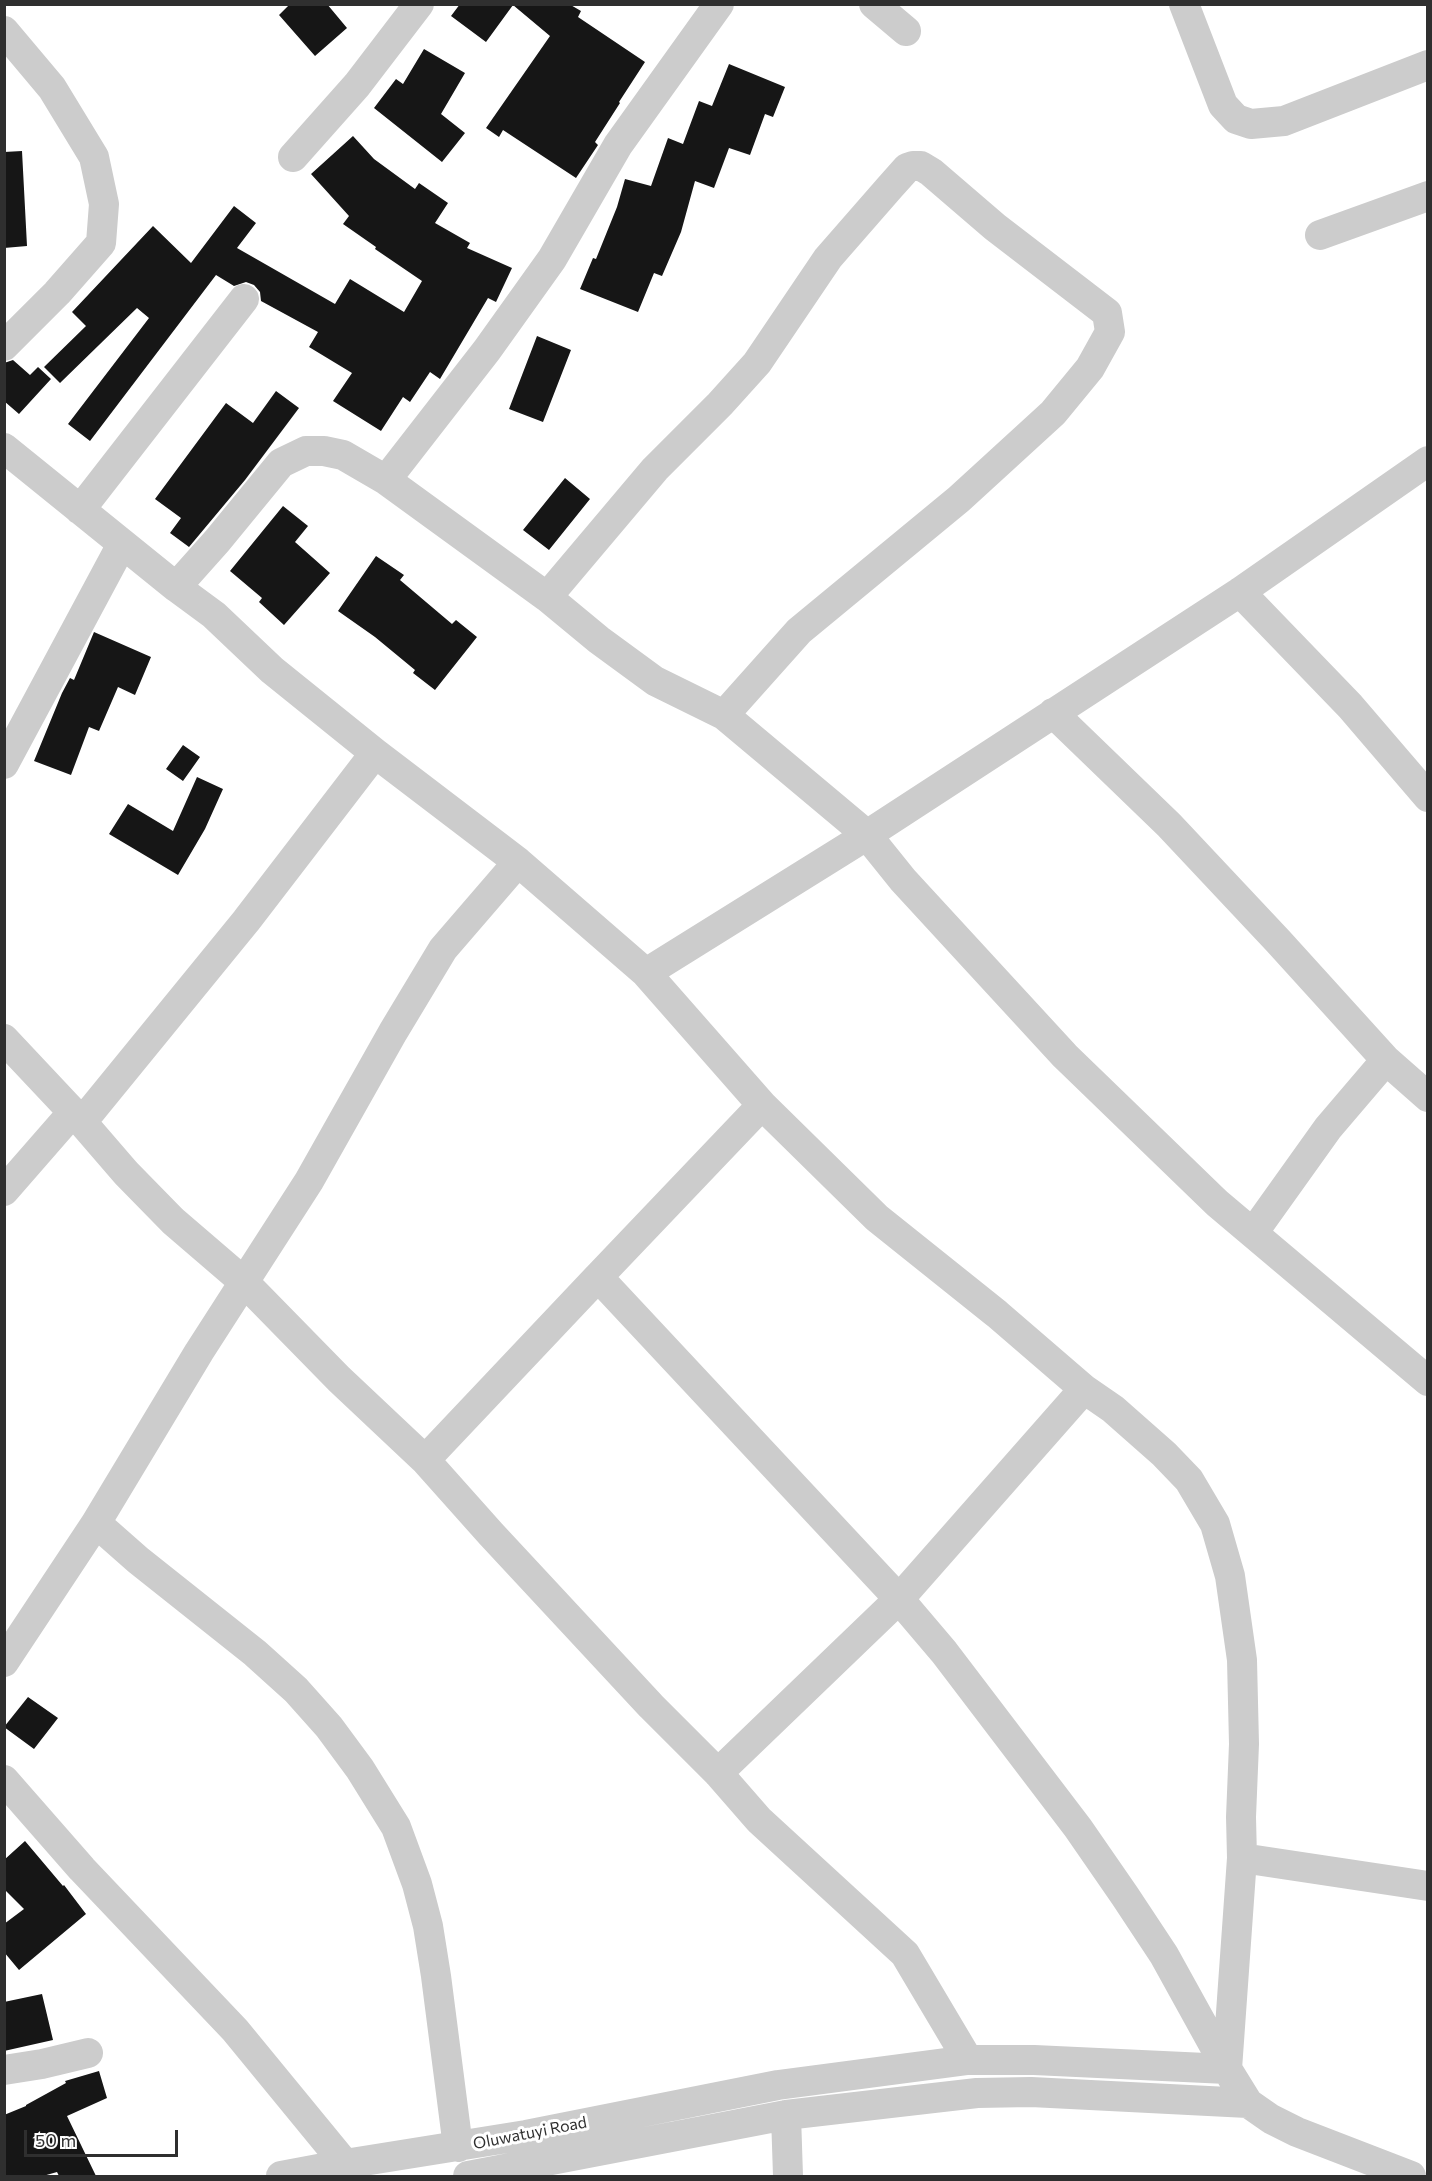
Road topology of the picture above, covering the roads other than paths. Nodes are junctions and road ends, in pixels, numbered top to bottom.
1 (419, 4) edge
2 (719, 4) edge
3 (874, 4) edge
4 (1184, 4) edge
5 (4, 31) edge
6 (906, 31) dead end
7 (14, 62) edge
8 (1428, 65) edge
9 (293, 156) dead end
10 (1428, 196) edge
11 (1320, 235) dead end
12 (244, 299) dead end
13 (4, 346) edge
14 (4, 448) edge
15 (1428, 461) edge
16 (386, 480) junction
17 (80, 510) junction
18 (122, 544) junction
19 (176, 587) junction
20 (1240, 592) junction
21 (547, 597) junction
22 (1053, 713) junction
23 (724, 715) junction
24 (375, 753) junction
25 (4, 764) edge
26 (1428, 797) edge
27 (866, 834) junction
28 (518, 862) junction
29 (646, 973) junction
30 (4, 1039) edge
31 (1386, 1060) junction
32 (1428, 1097) edge
33 (762, 1106) junction
34 (77, 1118) junction
35 (4, 1191) edge
36 (1252, 1233) junction
37 (598, 1277) junction
38 (244, 1282) junction
39 (1428, 1381) edge
40 (1084, 1389) junction
41 (425, 1460) junction
42 (96, 1523) junction
43 (899, 1599) junction
44 (4, 1662) edge
45 (718, 1773) junction
46 (4, 1780) edge
47 (1242, 1858) junction
48 (1428, 1886) edge
49 (88, 2053) dead end
50 (968, 2060) junction
51 (1227, 2069) junction
52 (4, 2070) edge
53 (1248, 2103) junction
54 (786, 2115) junction
55 (458, 2147) junction
56 (345, 2164) junction
57 (525, 2172) edge
58 (281, 2176) edge
59 (468, 2176) edge
60 (788, 2176) edge
61 (1411, 2176) edge

1 - 9 street
2 - 16 street
3 - 6 street
4 - 8 street
5 - 7 street
7 - 13 street
10 - 11 street
12 - 17 street
14 - 17 street
15 - 20 street
16 - 19 street
16 - 21 street
17 - 18 street
18 - 19 street
18 - 25 street
19 - 24 street
20 - 22 street
20 - 26 street
21 - 23 street
21 - 23 street
22 - 27 street
22 - 31 street
23 - 27 street
24 - 28 street
24 - 34 street
27 - 29 street
27 - 36 street
28 - 29 street
28 - 38 street
29 - 33 street
30 - 34 street
31 - 32 street
31 - 36 street
33 - 37 street
33 - 40 street
34 - 35 street
34 - 38 street
36 - 39 street
37 - 41 street
37 - 43 street
38 - 41 street
38 - 42 street
40 - 43 street
40 - 47 street
41 - 45 street
42 - 44 street
42 - 55 street
43 - 45 street
43 - 51 street
45 - 50 street
46 - 56 street
47 - 48 street
47 - 51 street
49 - 52 street
50 - 51 street, Oluwatuyi Road
50 - 55 street, Oluwatuyi Road
51 - 53 street
53 - 54 street, Oluwatuyi Road
53 - 61 street
54 - 57 street, Oluwatuyi Road
54 - 60 street
55 - 56 street, Oluwatuyi Road
56 - 58 street, Oluwatuyi Road
57 - 59 street, Oluwatuyi Road

